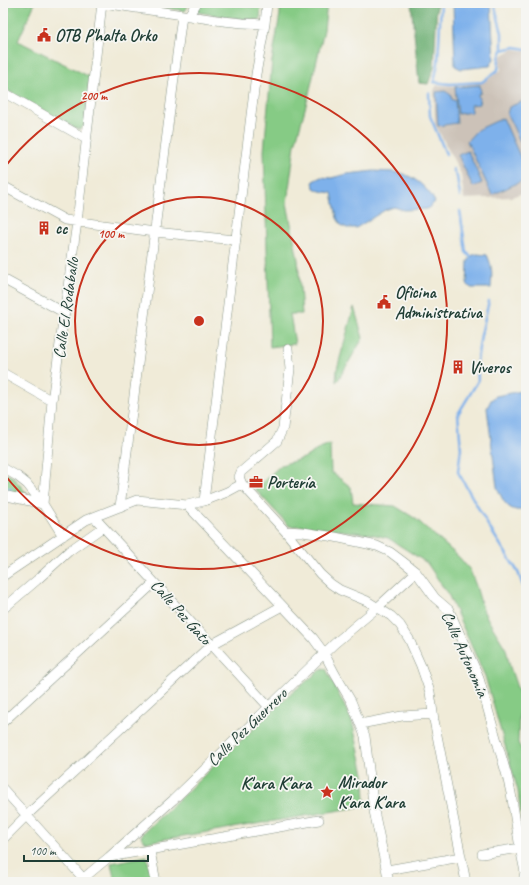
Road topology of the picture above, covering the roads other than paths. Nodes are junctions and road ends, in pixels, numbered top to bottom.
1 (103, 3) edge
2 (197, 3) edge
3 (267, 3) edge
4 (185, 15) junction
5 (265, 24) junction
6 (3, 92) edge
7 (86, 139) junction
8 (3, 186) edge
9 (77, 222) junction
10 (155, 232) junction
11 (235, 240) junction
12 (3, 279) edge
13 (65, 313) junction
14 (288, 349) dead end
15 (3, 372) edge
16 (52, 401) junction
17 (3, 468) edge
18 (242, 484) junction
19 (3, 495) edge
20 (204, 501) junction
21 (43, 504) junction
22 (187, 504) junction
23 (120, 507) junction
24 (94, 517) junction
25 (103, 527) junction
26 (285, 530) junction
27 (62, 536) junction
28 (416, 572) junction
29 (3, 576) edge
30 (154, 583) junction
31 (282, 606) junction
32 (378, 607) junction
33 (3, 609) edge
34 (211, 645) junction
35 (324, 653) junction
36 (268, 706) junction
37 (433, 714) junction
38 (3, 722) edge
39 (360, 724) junction
40 (3, 789) edge
41 (27, 816) junction
42 (319, 820) dead end
43 (3, 839) edge
44 (520, 848) junction
45 (150, 851) junction
46 (482, 854) dead end
47 (109, 857) junction
48 (461, 857) junction
49 (387, 870) junction
50 (81, 880) edge
51 (156, 882) edge
52 (389, 882) edge
53 (466, 882) edge
54 (523, 882) edge

1 - 4 street
1 - 7 street, Calle El Rodaballo
2 - 4 street
3 - 5 street
4 - 5 street
4 - 10 street
5 - 11 street
6 - 7 street
7 - 9 street, Calle El Rodaballo
8 - 9 street
9 - 10 street
9 - 13 street, Calle El Rodaballo
10 - 11 street
10 - 23 street
11 - 20 street
12 - 13 street
13 - 16 street, Calle El Rodaballo
14 - 18 street
15 - 16 street
16 - 21 street, Calle El Rodaballo
17 - 21 street
18 - 20 street
18 - 26 street
19 - 21 street
20 - 22 street
21 - 27 street
22 - 23 street
22 - 31 street
23 - 24 street
24 - 25 street, Calle Pez Gato
24 - 27 street
25 - 30 street, Calle Pez Gato
25 - 33 street
26 - 28 street, Calle Autonomía
26 - 32 street
27 - 29 street
28 - 32 street, Calle Pez Guerrero
28 - 44 street, Calle Autonomía
30 - 34 street, Calle Pez Gato
30 - 38 street
31 - 34 street
31 - 35 street
32 - 35 street, Calle Pez Guerrero
32 - 37 street
34 - 36 street, Calle Pez Gato
34 - 41 street
35 - 36 street, Calle Pez Guerrero
35 - 39 street
36 - 47 street, Calle Pez Guerrero
37 - 39 street
37 - 48 street
39 - 49 street
40 - 41 street
41 - 43 street
41 - 50 street
42 - 45 street
44 - 46 street
44 - 54 street, Calle Autonomía
45 - 47 street
45 - 51 street
47 - 50 street, Calle Pez Guerrero
48 - 49 street
48 - 53 street
49 - 52 street

